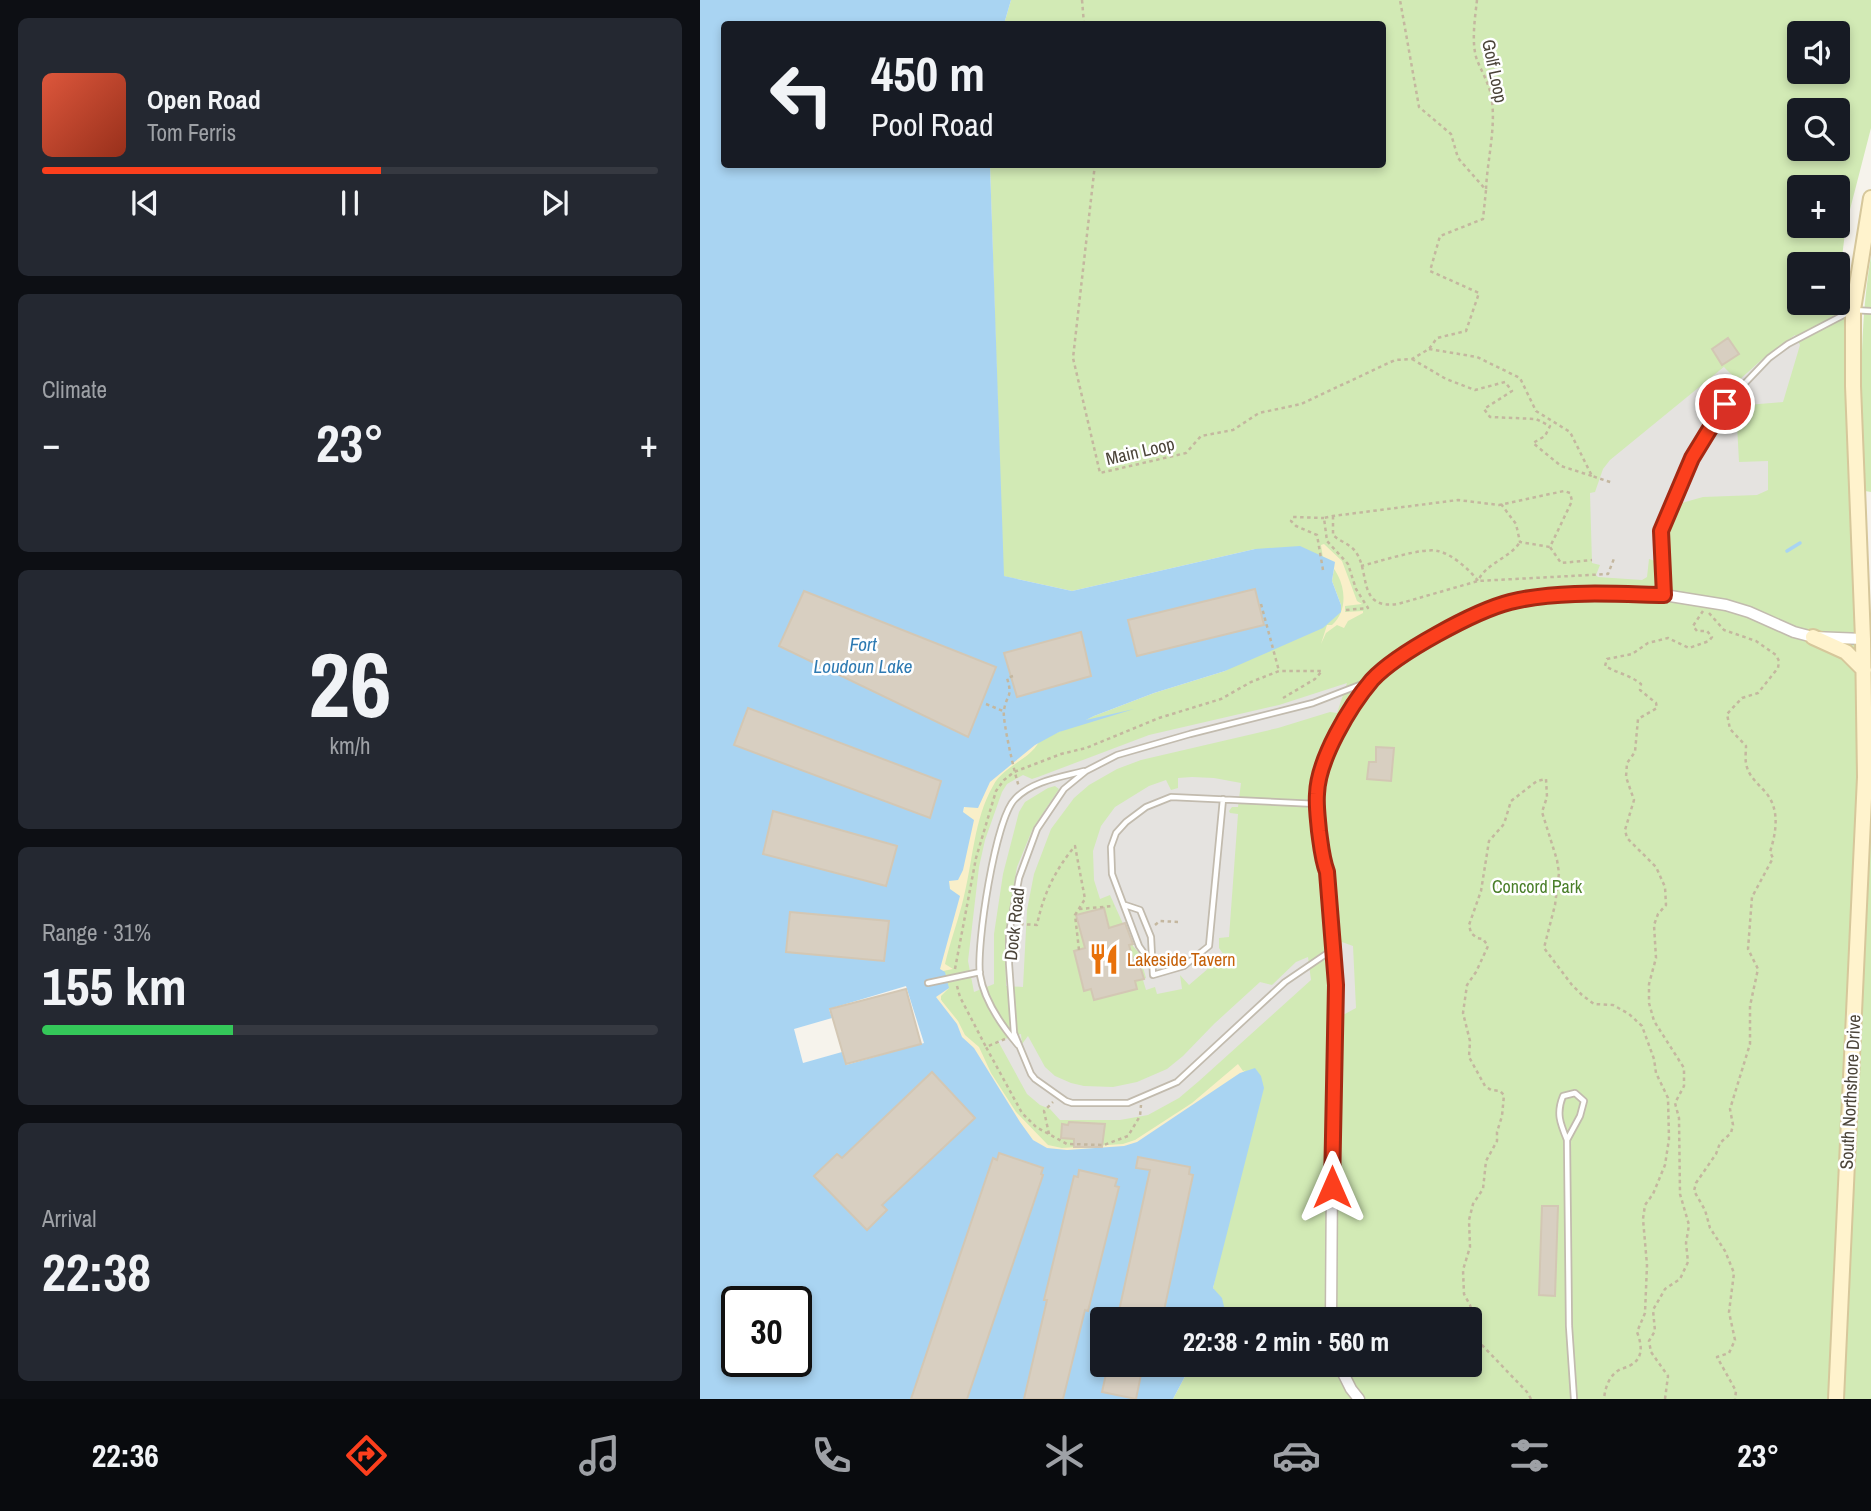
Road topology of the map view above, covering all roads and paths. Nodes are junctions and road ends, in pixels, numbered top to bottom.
1 (1082, 0) edge
2 (1400, 0) edge
3 (1477, 0) edge
4 (1084, 21) edge
5 (1095, 168) edge
6 (1486, 190) junction
7 (1871, 198) edge
8 (1853, 310) junction
9 (1871, 311) edge
10 (1429, 348) junction
11 (1412, 359) junction
12 (1592, 476) junction
13 (1613, 483) dead end
14 (1501, 504) junction
15 (1333, 516) junction
16 (1324, 518) junction
17 (1326, 541) junction
18 (1520, 542) junction
19 (1318, 543) junction
20 (1550, 547) junction
21 (1615, 556) dead end
22 (1592, 561) dead end
23 (1361, 566) junction
24 (1323, 570) dead end
25 (1478, 581) junction
26 (1664, 595) junction
27 (1687, 598) junction
28 (1261, 604) dead end
29 (1346, 610) dead end
30 (1704, 611) junction
31 (1814, 637) junction
32 (1863, 639) junction
33 (1864, 670) junction
34 (1279, 671) junction
35 (1013, 676) dead end
36 (1373, 680) junction
37 (986, 704) dead end
38 (1003, 711) junction
39 (1284, 711) junction
40 (1086, 771) junction
41 (1014, 772) junction
42 (1868, 777) edge
43 (1022, 793) junction
44 (1223, 799) junction
45 (1318, 804) junction
46 (1124, 905) junction
47 (1079, 909) junction
48 (1025, 924) dead end
49 (1079, 950) dead end
50 (1333, 950) junction
51 (1151, 963) junction
52 (980, 972) junction
53 (955, 977) junction
54 (928, 983) dead end
55 (1011, 1037) junction
56 (986, 1047) junction
57 (1021, 1049) junction
58 (1060, 1096) junction
59 (1142, 1098) junction
60 (1049, 1133) junction
61 (1567, 1140) junction
62 (1331, 1307) edge
63 (1345, 1377) edge
64 (1359, 1399) edge
65 (1531, 1399) edge
66 (1574, 1399) edge
67 (1604, 1399) edge
68 (1665, 1399) edge
69 (1735, 1399) edge
70 (1836, 1399) edge

1 - 4 path
2 - 6 path
3 - 6 path, Golf Loop
5 - 11 path, Main Loop
6 - 10 path, Main Loop
7 - 8 main road, South Northshore Drive
8 - 9 lane
8 - 26 lane
8 - 32 main road, South Northshore Drive
10 - 11 path, Main Loop
10 - 12 path
11 - 12 path
12 - 13 path
14 - 15 path
14 - 18 path
14 - 20 path
15 - 16 path
15 - 23 path
16 - 17 path
16 - 19 path
17 - 19 path
17 - 29 path
18 - 20 path
18 - 25 path
19 - 24 path
20 - 22 path
21 - 25 path
23 - 25 path
23 - 25 path
26 - 27 street
26 - 36 street
27 - 30 path
27 - 31 street
28 - 34 path
30 - 68 path
30 - 69 path
31 - 32 street
31 - 33 main road
32 - 33 main road, South Northshore Drive
33 - 42 main road, South Northshore Drive
34 - 39 path
34 - 41 path
35 - 38 path
36 - 39 lane, Dock Road
36 - 45 street
37 - 38 path
38 - 41 path
39 - 40 lane, Dock Road
40 - 43 lane
40 - 57 lane, Dock Road
41 - 43 path
41 - 53 path
42 - 70 main road, South Northshore Drive
43 - 52 lane
44 - 45 lane
44 - 46 lane
44 - 51 lane
45 - 50 street
46 - 47 path
46 - 51 lane
46 - 51 lane
47 - 48 path
47 - 49 path
50 - 59 lane, Dock Road
50 - 62 street
52 - 53 lane
52 - 55 lane
53 - 54 lane
53 - 56 path
55 - 56 path
55 - 57 lane
56 - 60 path
57 - 58 lane, Dock Road
58 - 59 lane, Dock Road
58 - 60 path
59 - 60 path
61 - 61 lane
61 - 66 lane
63 - 64 street
65 - 67 path

